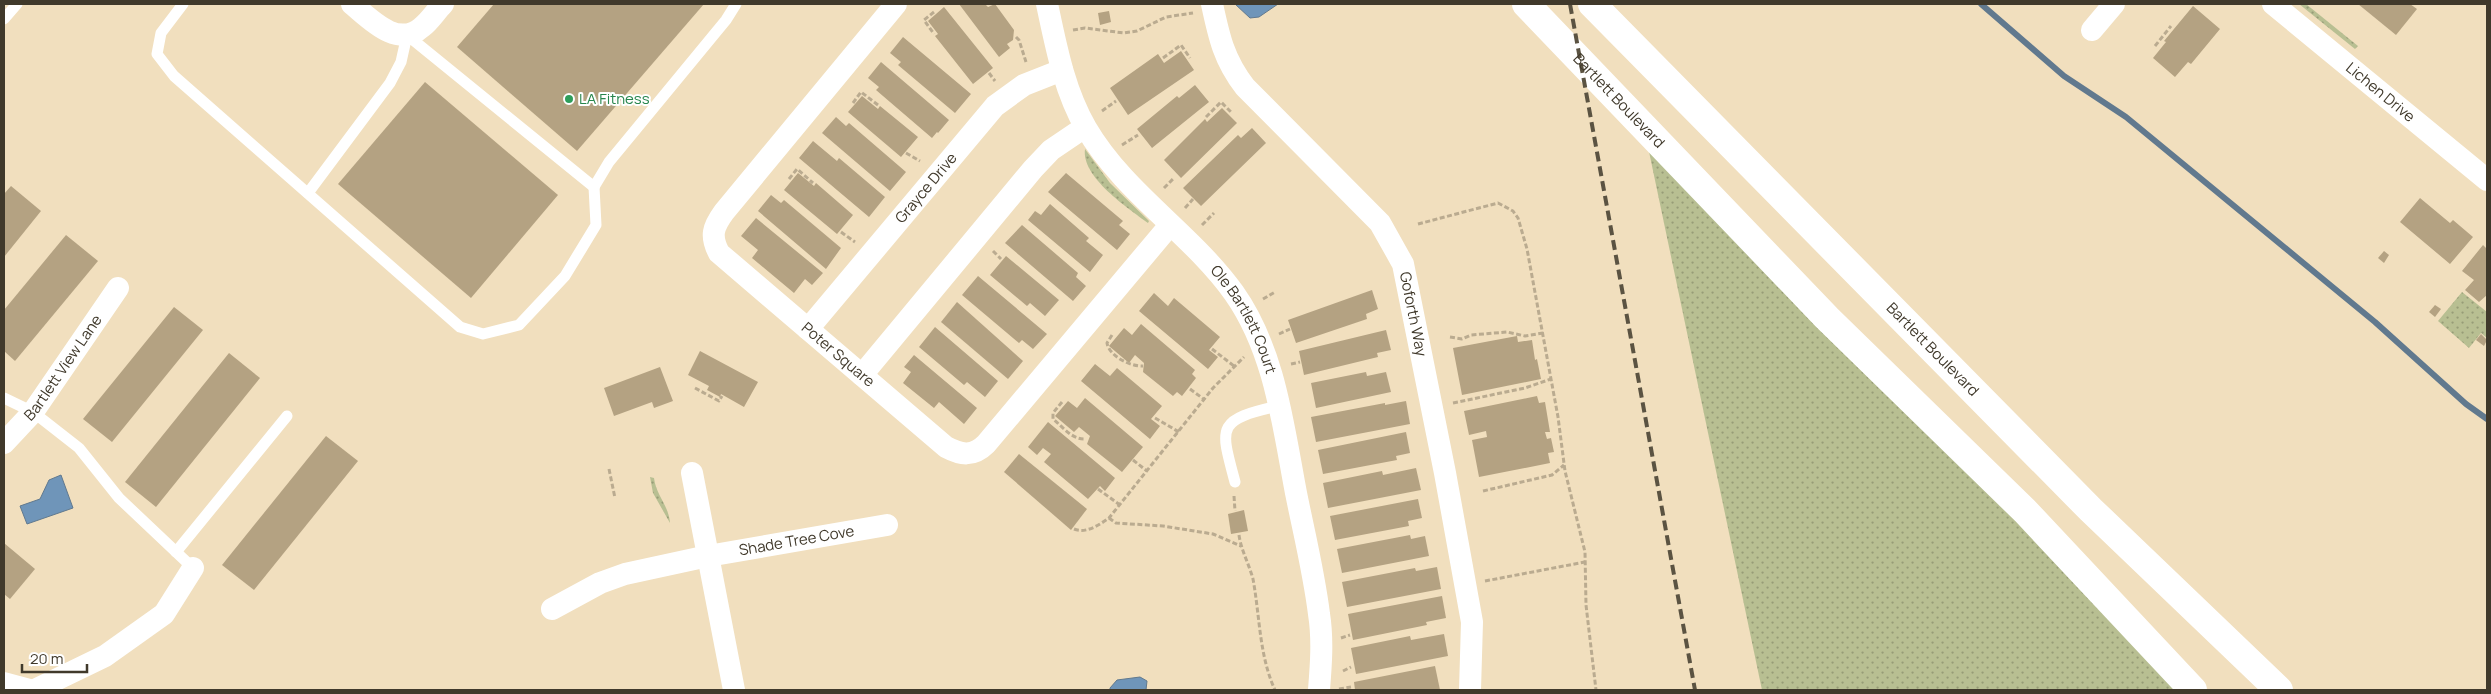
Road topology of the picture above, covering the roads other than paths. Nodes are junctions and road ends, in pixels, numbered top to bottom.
1 (17, 4) edge
2 (183, 4) edge
3 (352, 4) edge
4 (443, 4) edge
5 (736, 4) edge
6 (896, 4) edge
7 (1047, 4) edge
8 (1526, 4) edge
9 (1592, 4) edge
10 (2114, 4) edge
11 (2273, 4) edge
12 (1213, 7) edge
13 (4, 19) edge
14 (2092, 30) dead end
15 (407, 35) junction
16 (1062, 70) junction
17 (1090, 122) junction
18 (2487, 180) edge
19 (594, 187) junction
20 (308, 193) junction
21 (1170, 225) junction
22 (118, 288) dead end
23 (808, 329) junction
24 (862, 376) junction
25 (4, 398) edge
26 (1278, 406) junction
27 (33, 412) junction
28 (286, 416) dead end
29 (4, 443) edge
30 (692, 473) dead end
31 (1235, 482) dead end
32 (887, 525) dead end
33 (176, 552) junction
34 (708, 556) junction
35 (193, 568) joint
36 (552, 609) dead end
37 (4, 683) edge
38 (30, 690) edge
39 (34, 690) edge
40 (734, 690) edge
41 (1319, 690) edge
42 (1470, 690) edge
43 (2193, 690) edge
44 (2279, 690) edge

1 - 13 lane
2 - 20 lane
3 - 15 street
4 - 15 street
5 - 19 lane
6 - 23 street, Poter Square
7 - 16 street, Ole Bartlett Court
8 - 43 main road, Bartlett Boulevard
9 - 44 main road, Bartlett Boulevard
10 - 14 street
11 - 18 street, Lichen Drive
12 - 42 street, Goforth Way
15 - 19 lane
15 - 20 lane
16 - 17 street, Ole Bartlett Court
16 - 23 street, Grayce Drive
17 - 21 street, Ole Bartlett Court
17 - 24 street
19 - 20 lane
21 - 24 street, Poter Square
21 - 26 street, Ole Bartlett Court
22 - 27 street, Bartlett View Lane
23 - 24 street, Poter Square
25 - 27 lane
26 - 31 lane
26 - 41 street, Ole Bartlett Court
27 - 29 street, Bartlett View Lane
27 - 33 lane
28 - 33 lane
30 - 34 street
32 - 34 street, Shade Tree Cove
33 - 35 lane
34 - 36 street, Shade Tree Cove
34 - 40 street
35 - 39 street
37 - 38 street

